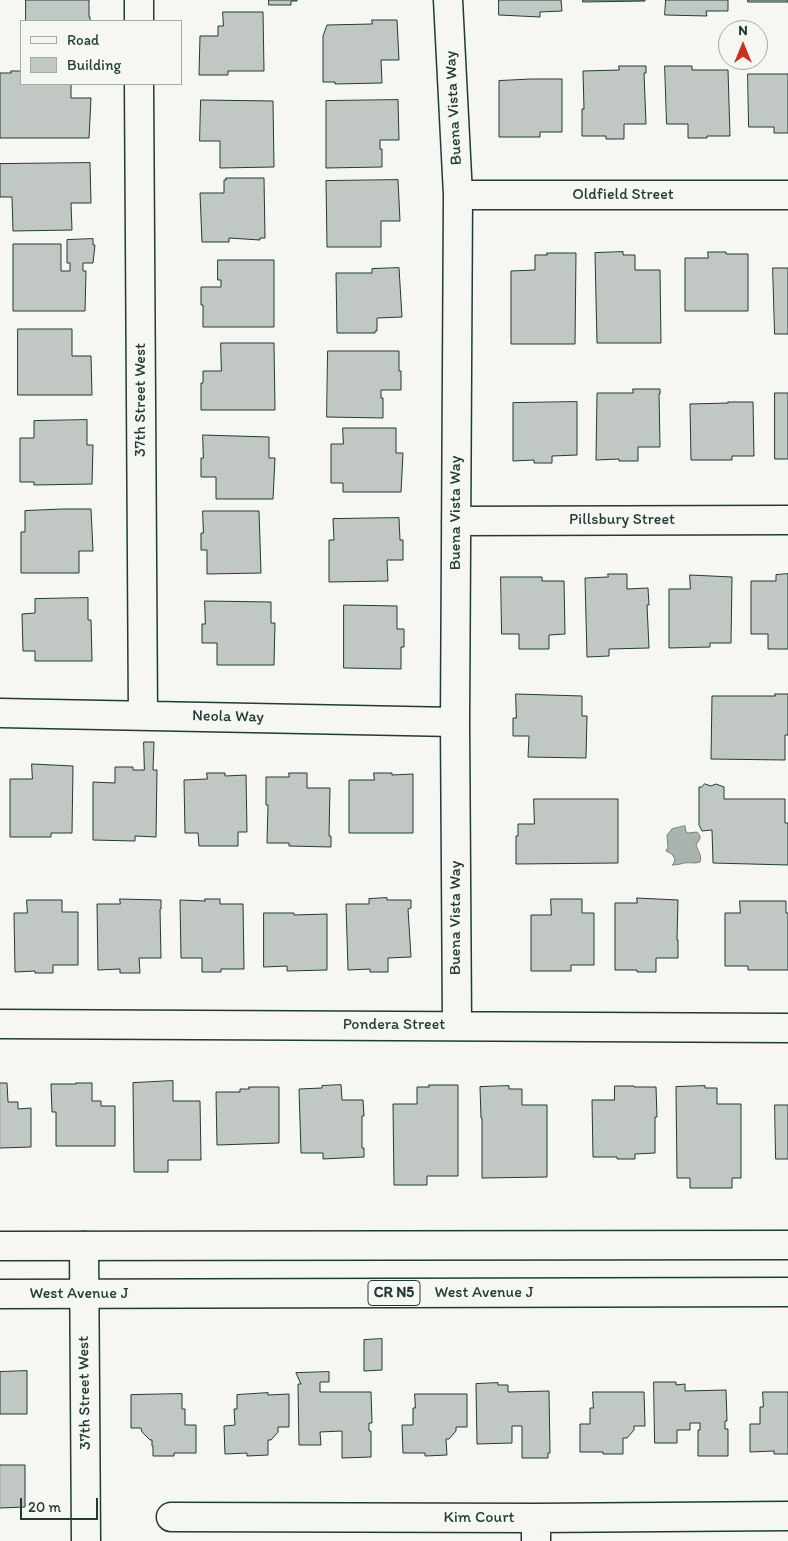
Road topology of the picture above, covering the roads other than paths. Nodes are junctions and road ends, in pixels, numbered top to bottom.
1 (139, 0) edge
2 (448, 0) edge
3 (139, 20) edge
4 (139, 85) edge
5 (458, 195) junction
6 (788, 195) edge
7 (788, 520) edge
8 (456, 521) junction
9 (0, 713) edge
10 (143, 716) junction
11 (455, 722) junction
12 (0, 1024) edge
13 (457, 1026) junction
14 (788, 1028) edge
15 (788, 1245) edge
16 (0, 1246) edge
17 (84, 1246) junction
18 (788, 1292) edge
19 (0, 1294) edge
20 (84, 1294) junction
21 (788, 1516) edge
22 (171, 1517) dead end
23 (536, 1529) edge
24 (86, 1541) edge

1 - 3 street
2 - 5 street, Buena Vista Way
4 - 10 street, 37th Street West
5 - 6 street, Oldfield Street
5 - 8 street, Buena Vista Way
7 - 8 street, Pillsbury Street
8 - 11 street, Buena Vista Way
9 - 10 street, Neola Way
10 - 11 street, Neola Way
11 - 13 street, Buena Vista Way
12 - 13 street, Pondera Street
13 - 14 street, Pondera Street
15 - 17 street
16 - 17 street
17 - 20 street, 37th Street West
18 - 20 street, West Avenue J / CR N5
19 - 20 street, West Avenue J / CR N5
20 - 24 street, 37th Street West
21 - 23 street, Kim Court
22 - 23 street, Kim Court

